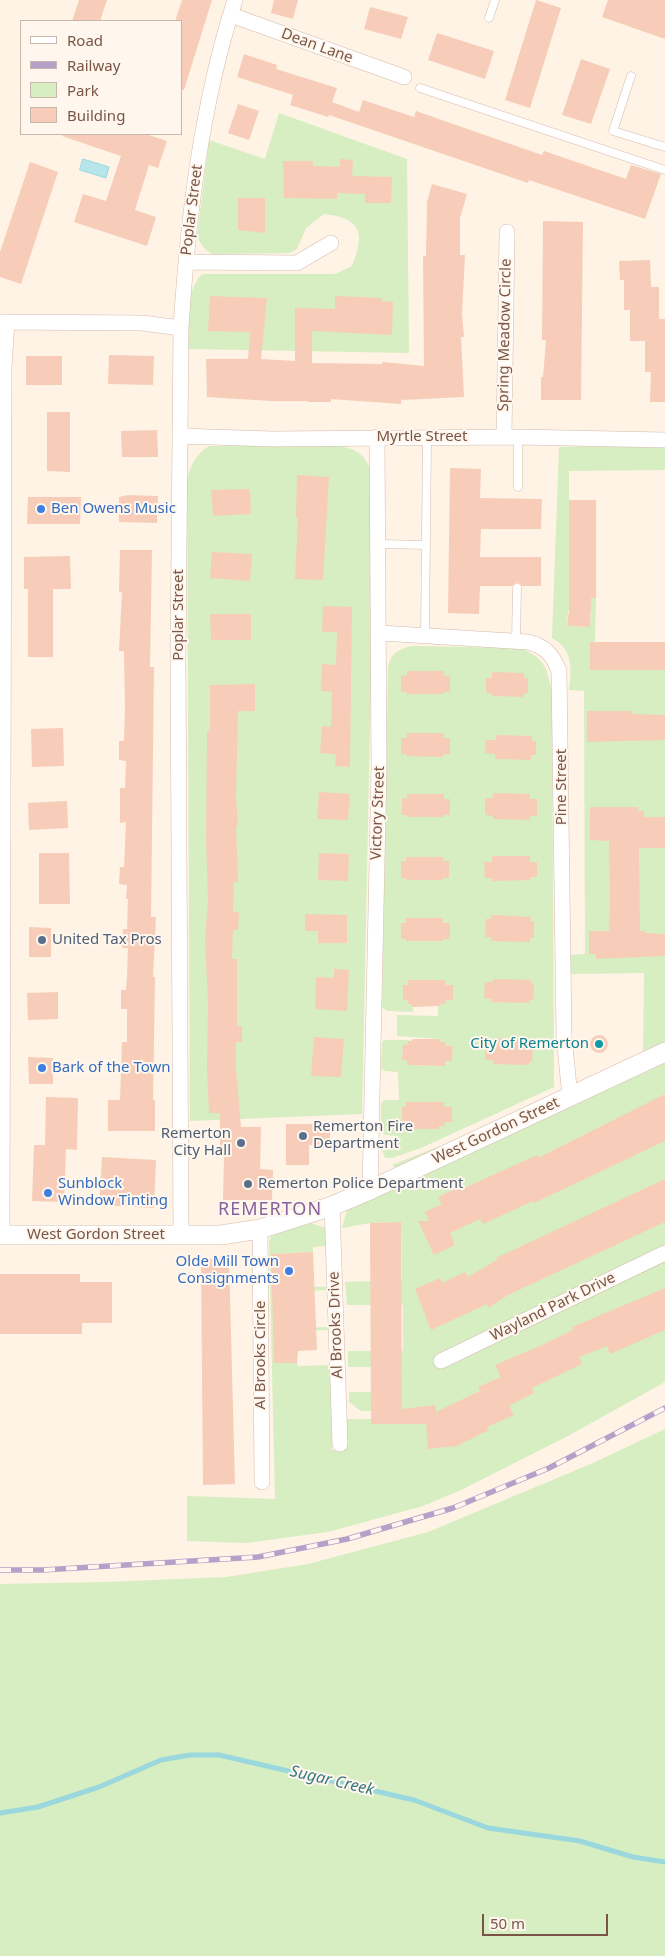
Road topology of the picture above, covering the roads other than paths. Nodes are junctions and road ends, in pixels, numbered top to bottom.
1 (235, 0) edge
2 (495, 0) edge
3 (230, 15) junction
4 (490, 18) dead end
5 (631, 76) dead end
6 (404, 77) dead end
7 (420, 88) dead end
8 (665, 147) edge
9 (665, 170) edge
10 (507, 232) dead end
11 (332, 243) dead end
12 (186, 262) junction
13 (3, 322) edge
14 (180, 328) junction
15 (180, 436) junction
16 (377, 437) junction
17 (427, 437) junction
18 (511, 437) junction
19 (665, 440) edge
20 (518, 486) dead end
21 (380, 544) junction
22 (426, 545) junction
23 (517, 588) dead end
24 (380, 633) junction
25 (425, 635) junction
26 (516, 641) junction
27 (665, 1052) edge
28 (570, 1096) junction
29 (370, 1190) junction
30 (332, 1206) junction
31 (260, 1229) junction
32 (1, 1235) edge
33 (181, 1235) junction
34 (665, 1253) edge
35 (441, 1361) dead end
36 (340, 1444) dead end
37 (262, 1482) dead end

1 - 3 street, Poplar Street
2 - 4 lane
3 - 6 street, Dean Lane
3 - 12 street, Poplar Street
5 - 8 lane
7 - 9 lane
10 - 18 street, Spring Meadow Circle
11 - 12 street
12 - 14 street, Poplar Street
13 - 14 street
13 - 32 street
14 - 15 street, Poplar Street
15 - 16 street, Myrtle Street
15 - 33 street, Poplar Street
16 - 17 street, Myrtle Street
16 - 21 street, Victory Street
17 - 18 street, Myrtle Street
17 - 22 lane
18 - 19 street, Myrtle Street
18 - 20 lane
21 - 22 lane
21 - 24 street, Victory Street
22 - 25 lane
23 - 26 lane
24 - 25 street, Pine Street
24 - 29 street, Victory Street
25 - 26 street, Pine Street
26 - 28 street, Pine Street
27 - 28 street, West Gordon Street
28 - 29 street, West Gordon Street
29 - 30 street, West Gordon Street
30 - 31 street, West Gordon Street
30 - 36 street, Al Brooks Drive
31 - 33 street, West Gordon Street
31 - 37 street, Al Brooks Circle
32 - 33 street, West Gordon Street
34 - 35 street, Wayland Park Drive

